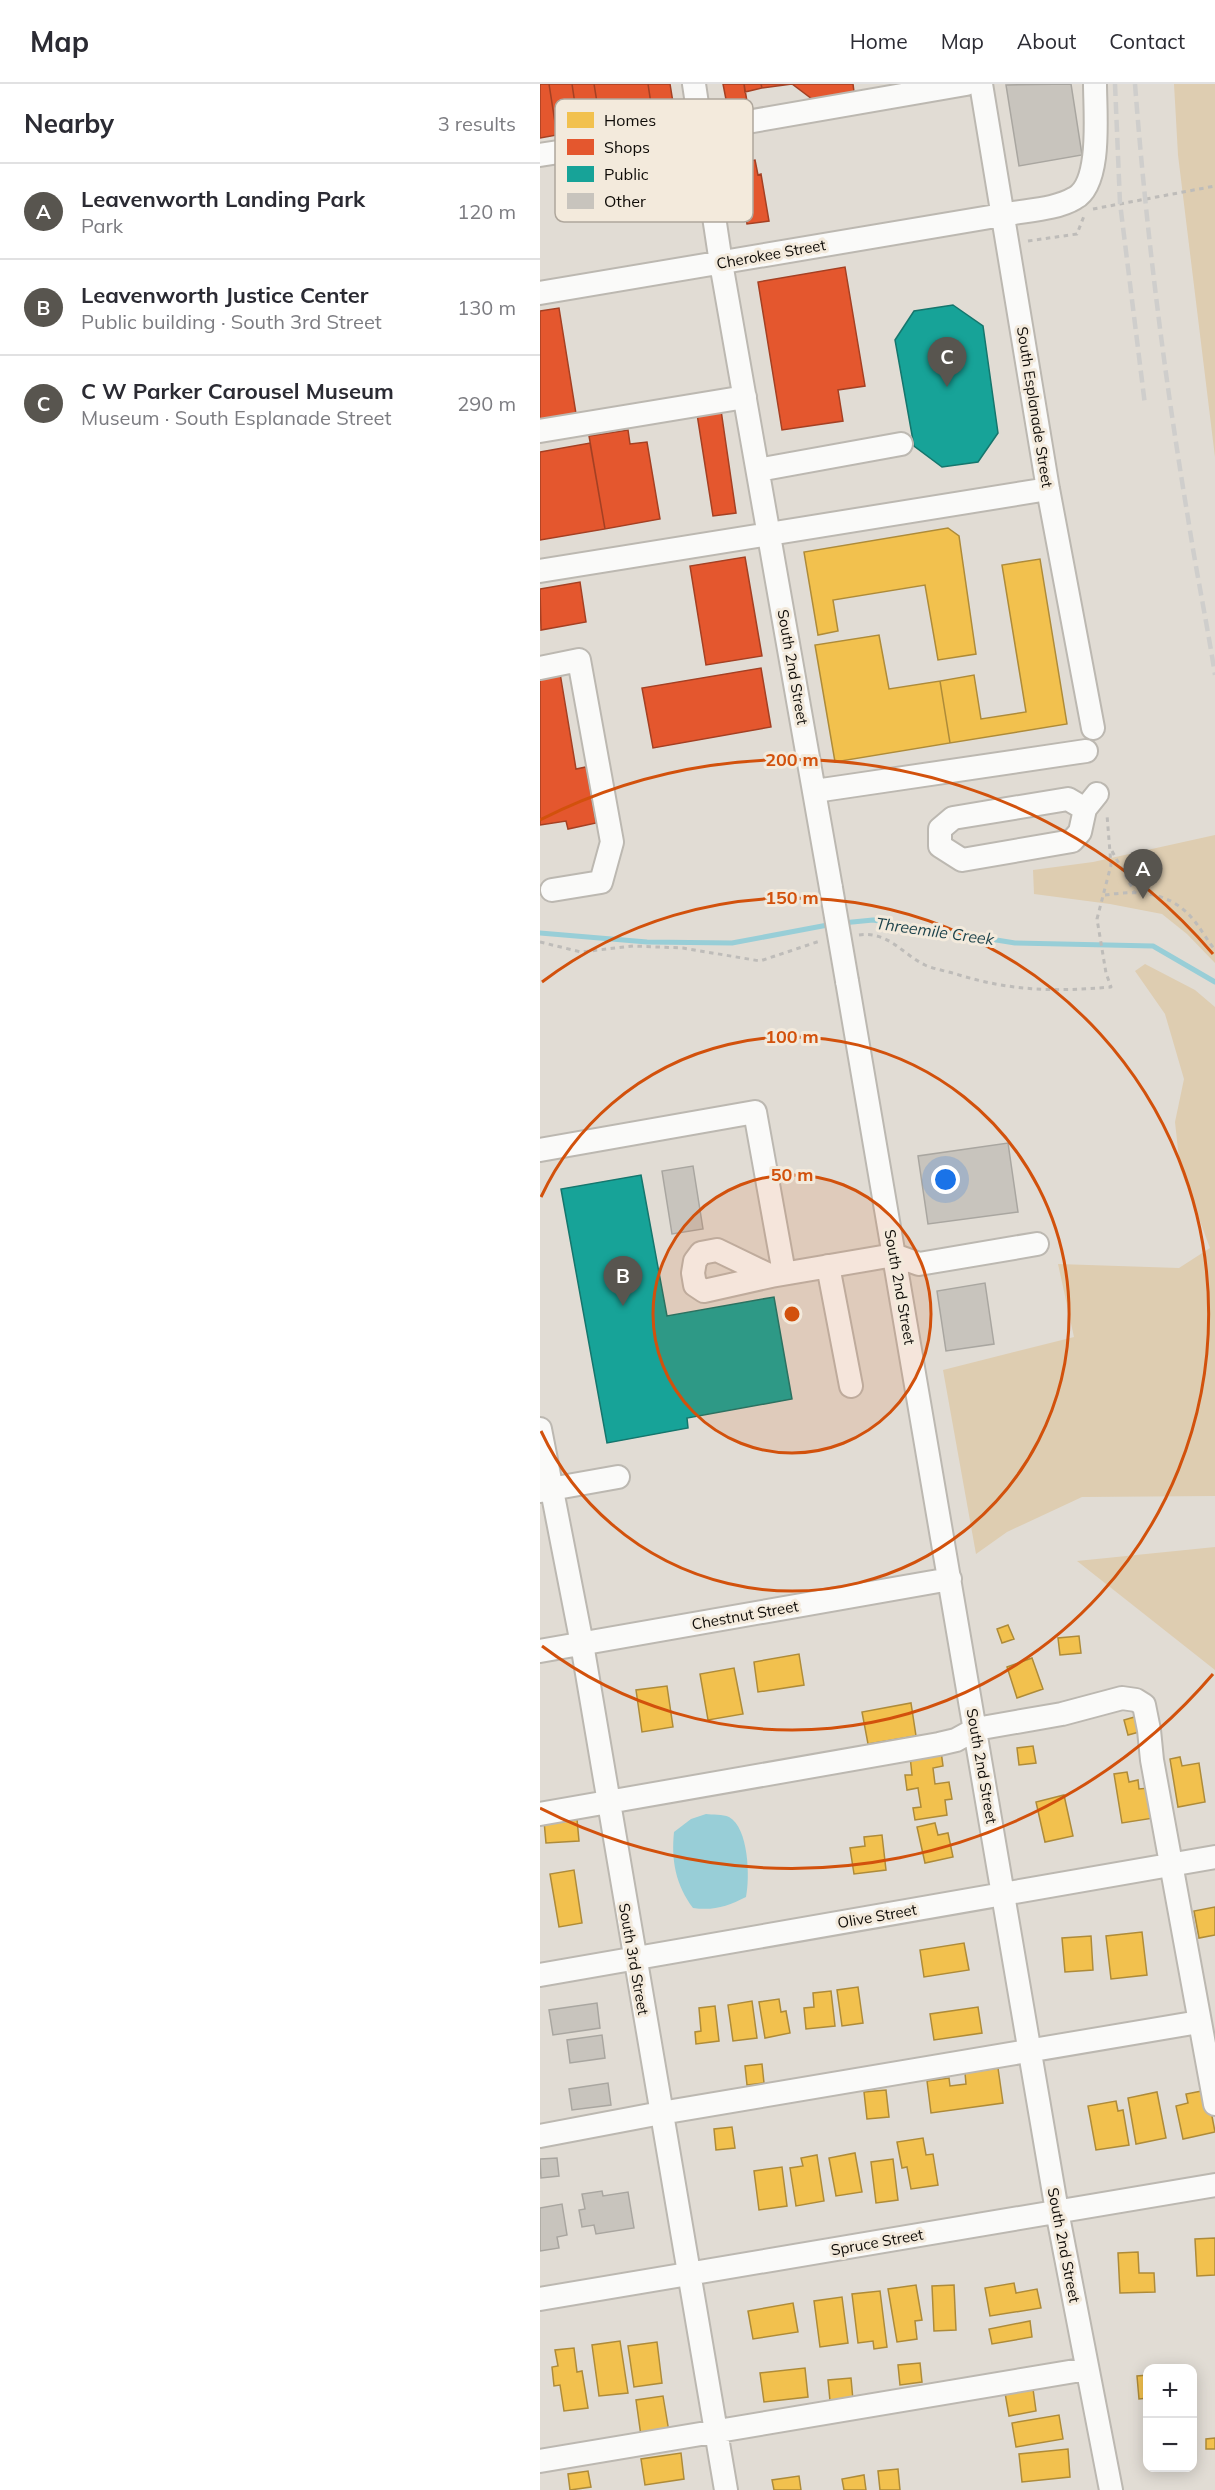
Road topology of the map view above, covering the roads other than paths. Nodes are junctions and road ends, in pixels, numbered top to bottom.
1 (694, 84) edge
2 (966, 84) edge
3 (981, 84) edge
4 (1095, 84) edge
5 (696, 99) edge
6 (753, 121) edge
7 (555, 153) edge
8 (540, 155) edge
9 (1002, 215) junction
10 (715, 222) edge
11 (721, 263) junction
12 (540, 293) edge
13 (745, 397) junction
14 (540, 431) edge
15 (902, 444) dead end
16 (758, 470) junction
17 (1048, 489) junction
18 (768, 534) junction
19 (540, 571) edge
20 (540, 668) edge
21 (1093, 728) dead end
22 (1086, 751) dead end
23 (815, 791) junction
24 (1096, 805) joint
25 (552, 890) dead end
26 (540, 1150) edge
27 (1037, 1244) dead end
28 (894, 1255) junction
29 (828, 1266) junction
30 (852, 1386) dead end
31 (540, 1429) edge
32 (618, 1477) dead end
33 (545, 1490) edge
34 (950, 1579) junction
35 (582, 1644) junction
36 (540, 1651) edge
37 (976, 1729) junction
38 (608, 1803) junction
39 (540, 1814) edge
40 (1215, 1857) edge
41 (1172, 1865) junction
42 (1004, 1893) junction
43 (634, 1959) junction
44 (540, 1975) edge
45 (1199, 2022) junction
46 (1030, 2050) junction
47 (1215, 2104) edge
48 (661, 2113) junction
49 (540, 2136) edge
50 (1215, 2185) edge
51 (1057, 2211) junction
52 (690, 2274) junction
53 (540, 2300) edge
54 (1087, 2368) junction
55 (716, 2430) junction
56 (540, 2461) edge
57 (726, 2490) edge
58 (1111, 2490) edge

1 - 5 street, South 2nd Street
2 - 6 street
3 - 9 street, South Esplanade Street
4 - 9 street, Cherokee Street
7 - 8 street
9 - 11 street, Cherokee Street
9 - 17 street, South Esplanade Street
10 - 11 street, South 2nd Street
11 - 12 street, Cherokee Street
11 - 13 street, South 2nd Street
13 - 14 street
13 - 16 street, South 2nd Street
15 - 16 street
16 - 18 street, South 2nd Street
17 - 18 street
17 - 21 street, South Esplanade Street
18 - 19 street
18 - 23 street, South 2nd Street
20 - 25 street
22 - 23 street
23 - 28 street, South 2nd Street, bridge
24 - 24 street
26 - 29 street
27 - 28 street
28 - 29 street
28 - 34 street, South 2nd Street
29 - 30 street
31 - 33 street, South 3rd Street
32 - 33 street
33 - 35 street, South 3rd Street
34 - 35 street, Chestnut Street
34 - 37 street, South 2nd Street
35 - 36 street, Chestnut Street
35 - 38 street, South 3rd Street
37 - 38 street
37 - 41 street
37 - 42 street, South 2nd Street
38 - 39 street
38 - 43 street, South 3rd Street
40 - 41 street, Olive Street
41 - 42 street, Olive Street
41 - 45 street
42 - 43 street, Olive Street
42 - 46 street, South 2nd Street
43 - 44 street, Olive Street
43 - 48 street, South 3rd Street
45 - 46 street
45 - 47 street
46 - 48 street
46 - 51 street, South 2nd Street
48 - 49 street
48 - 52 street, South 3rd Street
50 - 51 street, Spruce Street
51 - 52 street, Spruce Street
51 - 54 street, South 2nd Street
52 - 53 street, Spruce Street
52 - 55 street, South 3rd Street
54 - 55 street
54 - 58 street, South 2nd Street
55 - 56 street
55 - 57 street, South 3rd Street

